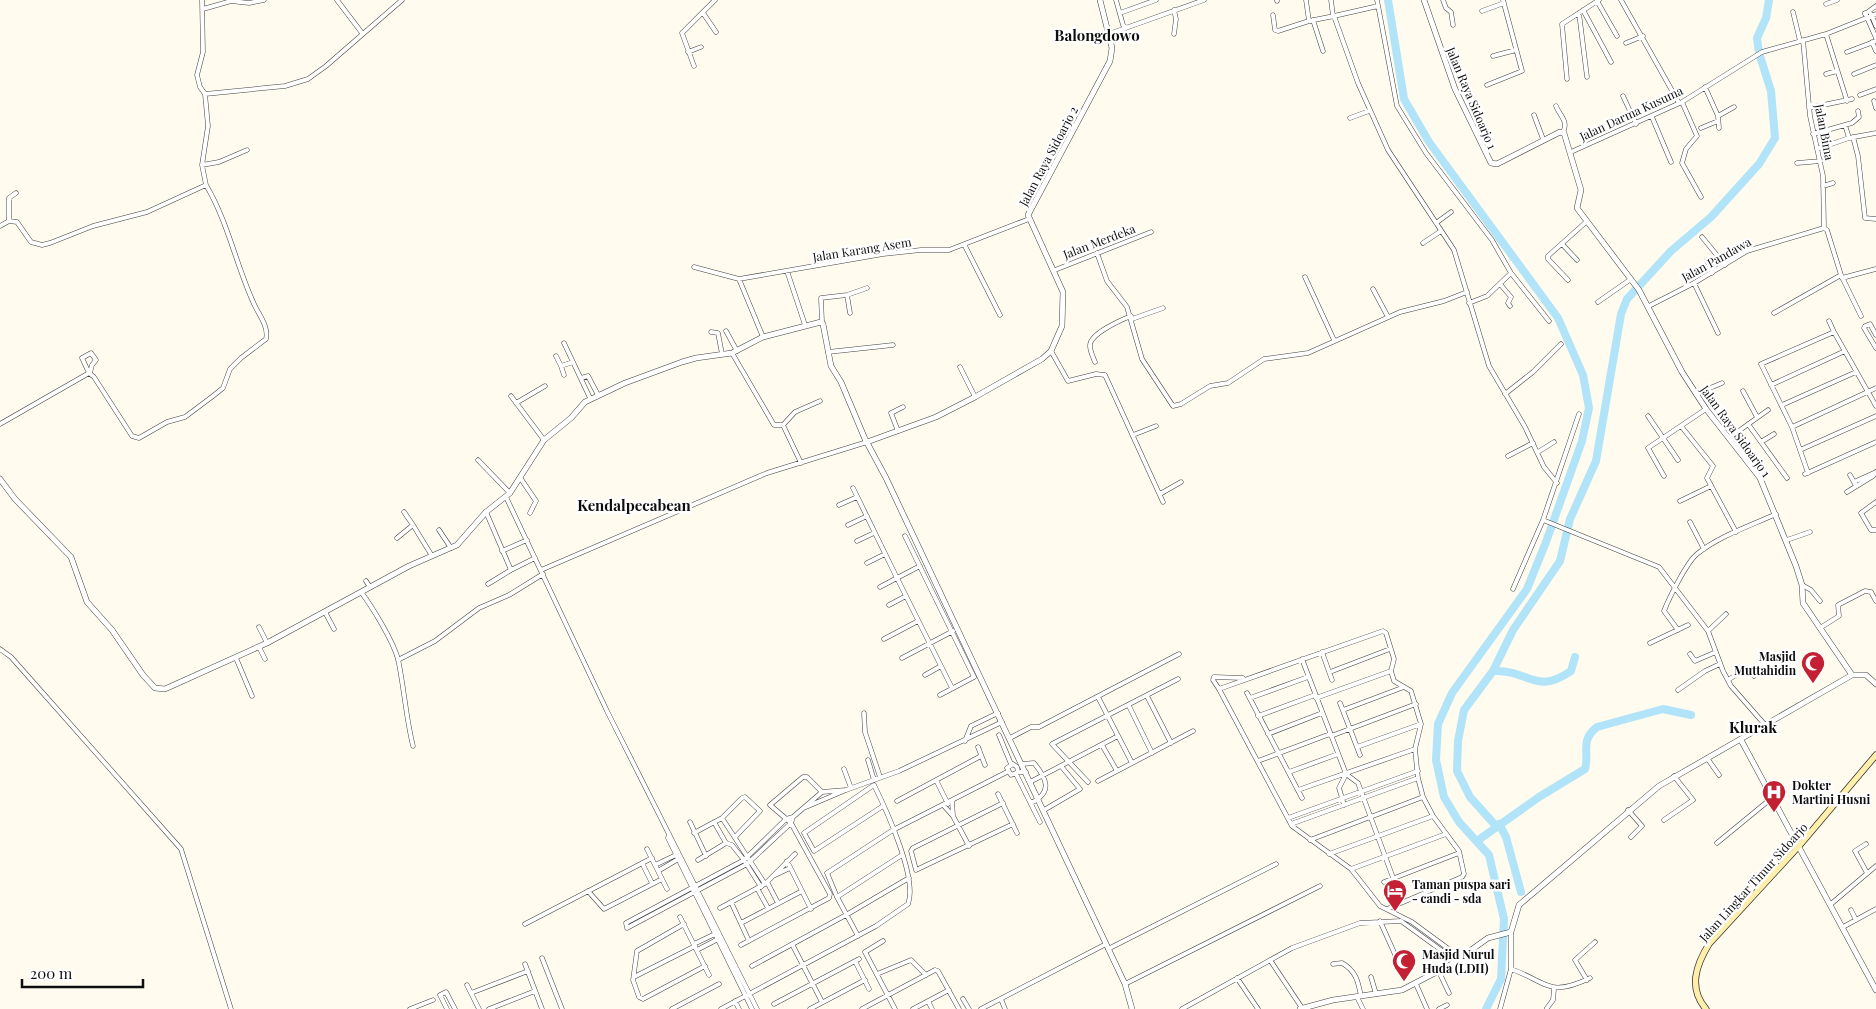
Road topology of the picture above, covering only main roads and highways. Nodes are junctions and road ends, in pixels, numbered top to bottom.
1 (1876, 755) edge
2 (1706, 1009) edge

1 - 2 main road, Jalan Lingkar Timur Sidoarjo

